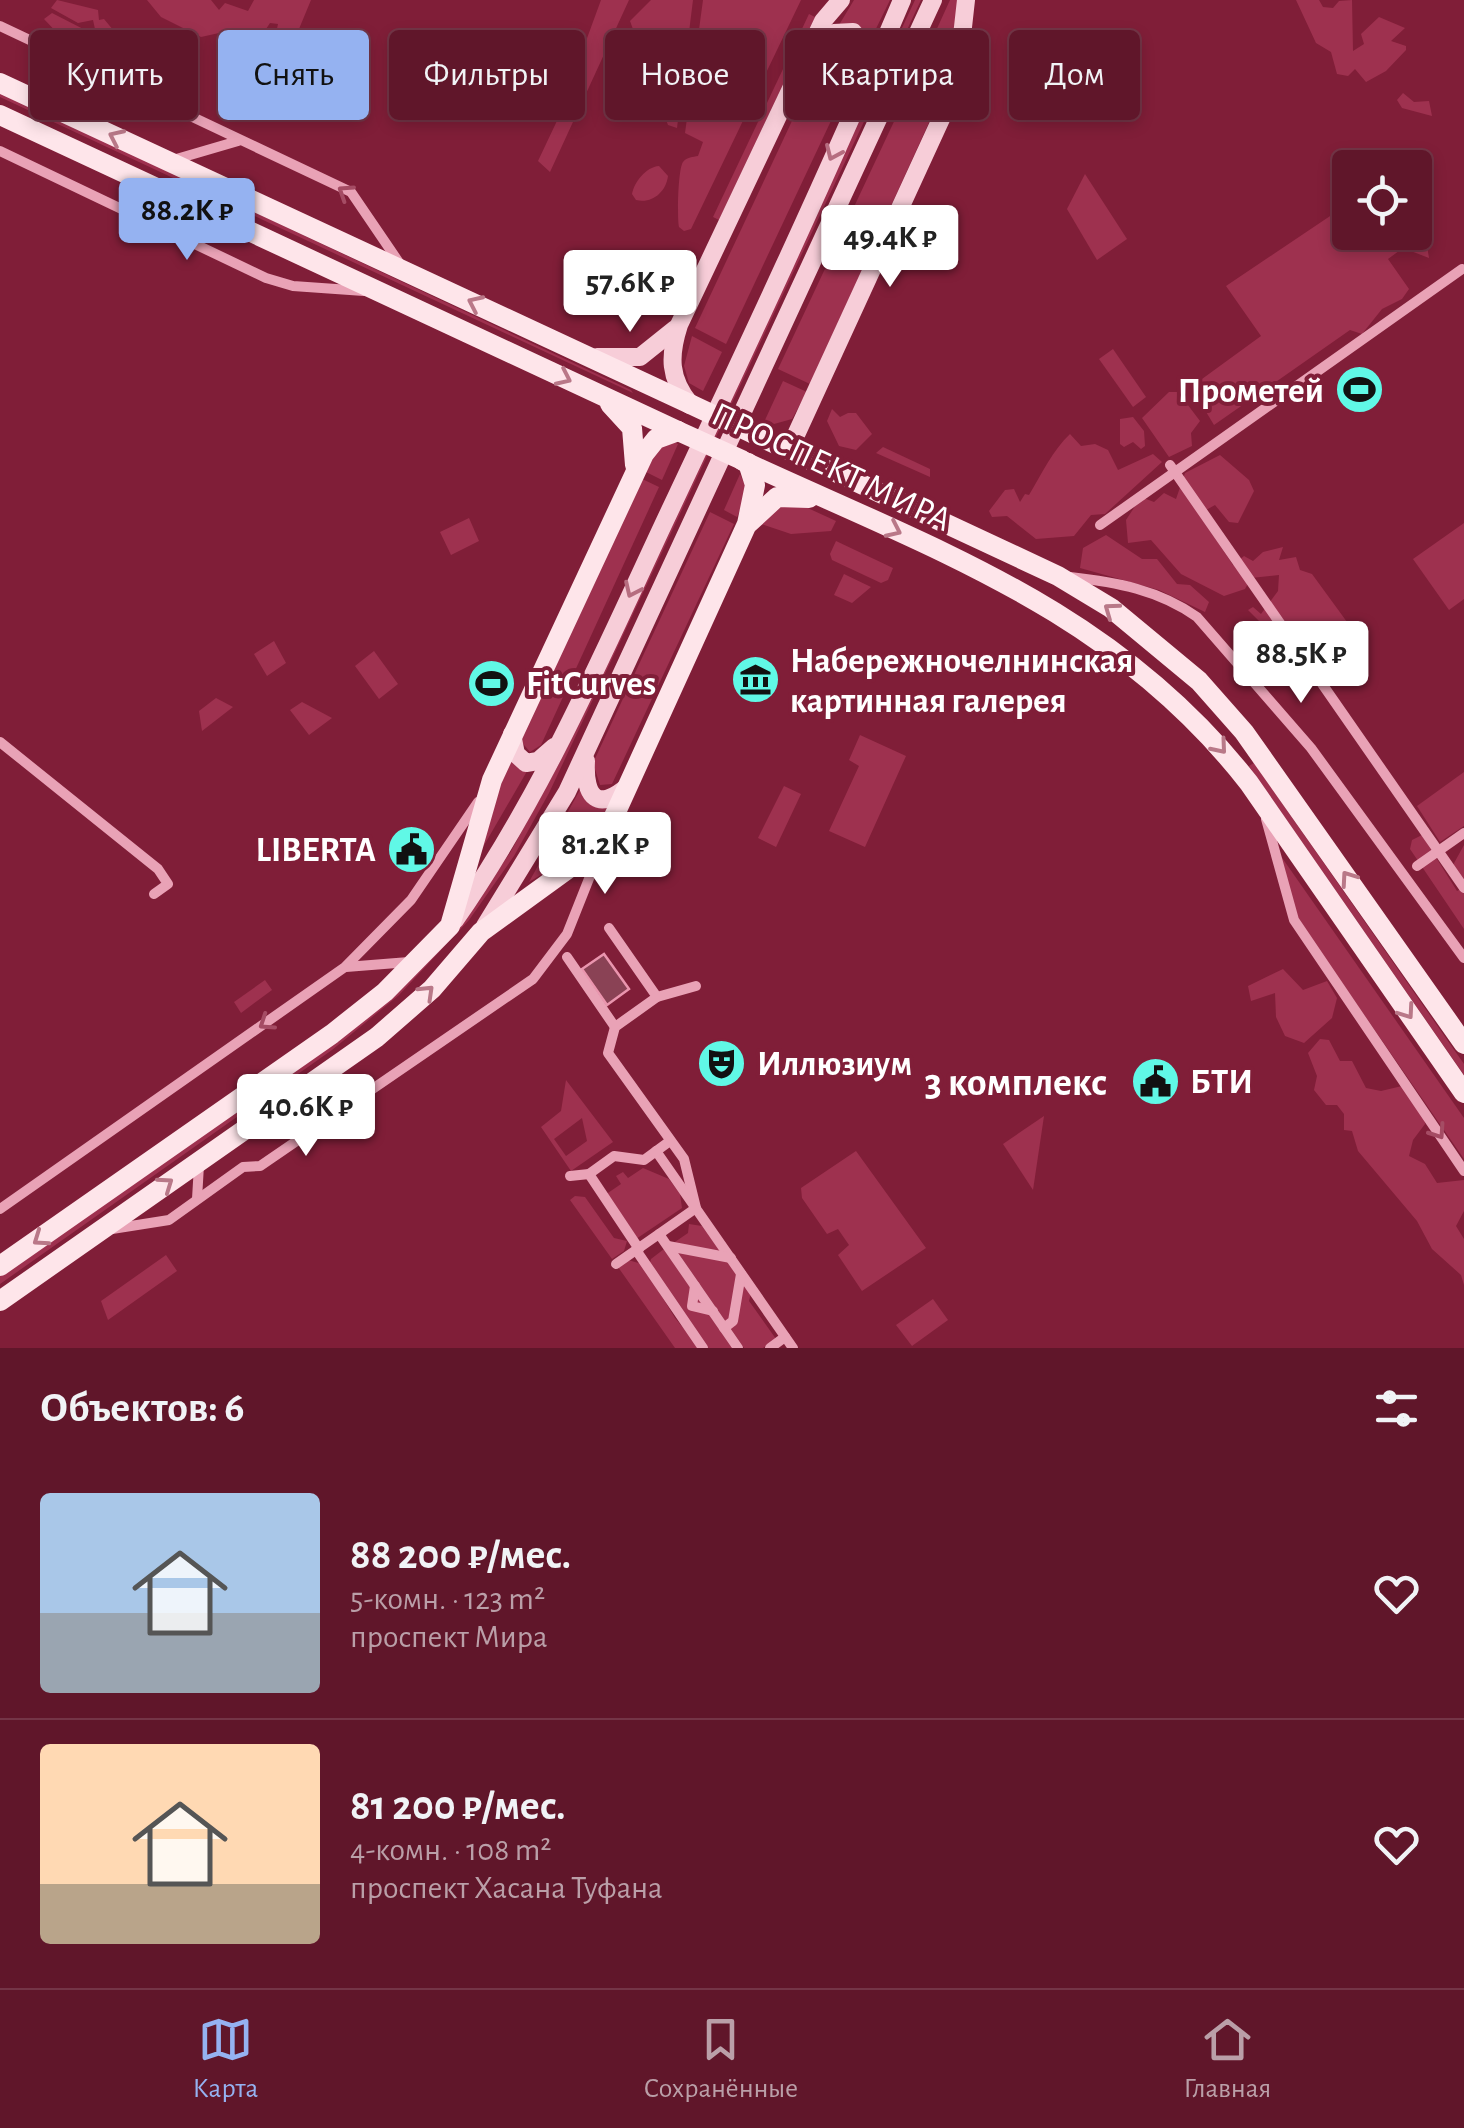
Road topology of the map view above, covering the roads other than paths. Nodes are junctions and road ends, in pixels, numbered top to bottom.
1 (841, 0) edge
2 (902, 0) edge
3 (933, 0) edge
4 (966, 0) edge
5 (0, 26) edge
6 (822, 30) edge
7 (888, 30) edge
8 (919, 30) edge
9 (963, 30) edge
10 (0, 83) edge
11 (785, 102) edge
12 (0, 115) edge
13 (847, 120) edge
14 (877, 120) edge
15 (940, 120) edge
16 (239, 140) junction
17 (0, 151) edge
18 (168, 161) junction
19 (403, 268) junction
20 (1462, 269) edge
21 (398, 300) junction
22 (679, 325) junction
23 (586, 355) junction
24 (601, 396) junction
25 (690, 404) junction
26 (678, 431) junction
27 (789, 450) junction
28 (745, 462) junction
29 (1172, 469) junction
30 (635, 472) junction
31 (833, 502) junction
32 (748, 524) junction
33 (1100, 525) dead end
34 (1058, 576) junction
35 (512, 734) junction
36 (562, 740) junction
37 (0, 742) edge
38 (586, 751) junction
39 (492, 780) junction
40 (629, 786) junction
41 (1262, 804) junction
42 (1464, 833) edge
43 (602, 845) junction
44 (1438, 851) junction
45 (1417, 866) dead end
46 (1464, 888) edge
47 (154, 894) dead end
48 (450, 926) junction
49 (608, 928) dead end
50 (481, 932) junction
51 (567, 957) dead end
52 (1464, 958) edge
53 (415, 962) junction
54 (345, 967) junction
55 (696, 986) dead end
56 (657, 996) junction
57 (615, 1027) junction
58 (1464, 1044) edge
59 (1464, 1094) edge
60 (670, 1141) junction
61 (656, 1151) junction
62 (688, 1156) junction
63 (199, 1161) junction
64 (669, 1169) junction
65 (1464, 1170) edge
66 (588, 1174) junction
67 (570, 1176) dead end
68 (197, 1199) junction
69 (0, 1208) edge
70 (696, 1208) junction
71 (97, 1232) junction
72 (660, 1234) junction
73 (668, 1246) junction
74 (638, 1249) junction
75 (730, 1258) junction
76 (616, 1264) dead end
77 (0, 1266) edge
78 (742, 1274) junction
79 (695, 1286) junction
80 (703, 1298) junction
81 (0, 1301) edge
82 (692, 1306) junction
83 (712, 1311) junction
84 (680, 1314) junction
85 (724, 1328) junction
86 (785, 1337) junction
87 (703, 1348) edge
88 (738, 1348) edge
89 (770, 1348) edge
90 (793, 1348) edge

1 - 6 main road
2 - 7 main road
3 - 8 main road
4 - 9 main road
5 - 16 street
18 -> 10 main road, ПРОСПЕКТ МИРА
11 - 22 main road
12 - 21 main road, ПРОСПЕКТ МИРА
13 -> 36 main road
14 - 38 main road
15 - 27 main road
16 - 18 street
19 -> 16 street
17 - 21 street
18 - 19 main road, ПРОСПЕКТ МИРА
23 -> 19 main road, ПРОСПЕКТ МИРА
20 - 29 street
21 -> 24 main road, ПРОСПЕКТ МИРА
22 - 23 main road
22 - 25 main road
23 - 25 main road, ПРОСПЕКТ МИРА
24 - 26 main road, ПРОСПЕКТ МИРА
24 - 30 main road
25 - 27 main road, ПРОСПЕКТ МИРА, bridge
26 - 28 main road, ПРОСПЕКТ МИРА, bridge
26 - 30 main road
27 - 34 main road, ПРОСПЕКТ МИРА
28 - 31 main road, ПРОСПЕКТ МИРА
28 - 32 main road
29 - 33 street
29 - 44 street
30 - 35 main road
31 - 32 main road
31 -> 41 main road, ПРОСПЕКТ МИРА
32 - 40 main road
34 - 52 street
58 -> 34 main road, ПРОСПЕКТ МИРА
35 - 36 main road
35 - 39 main road
36 - 48 main road
37 - 47 street
38 - 40 main road
38 - 50 main road
39 - 48 main road
39 - 54 street
40 - 43 main road
41 -> 59 main road, ПРОСПЕКТ МИРА
41 -> 65 street
42 - 44 street
43 - 50 main road
43 - 68 street
44 - 45 street
44 - 46 street
48 - 53 main road
49 - 56 street
63 -> 50 main road
51 - 57 street
53 - 54 street
53 -> 77 main road
54 -> 69 street
55 - 56 street
56 - 57 street
57 - 60 street
60 - 61 street
60 - 62 street
61 - 64 street
61 - 66 street
62 - 64 street
62 - 70 street
63 - 68 street
71 -> 63 main road
64 - 70 street
66 - 67 street
66 - 74 street
68 - 71 street
70 - 72 street
70 - 75 street
71 - 81 main road
72 - 73 street
72 - 74 street
73 - 75 street
73 - 79 street
74 - 76 street
74 - 84 street
75 - 78 street
78 - 85 street
78 - 86 street
79 - 80 street
79 - 82 street
80 - 82 street
80 - 83 street
82 - 83 street
82 - 84 street
83 - 85 street
84 - 87 street
85 - 88 street
86 - 89 street
86 - 90 street

